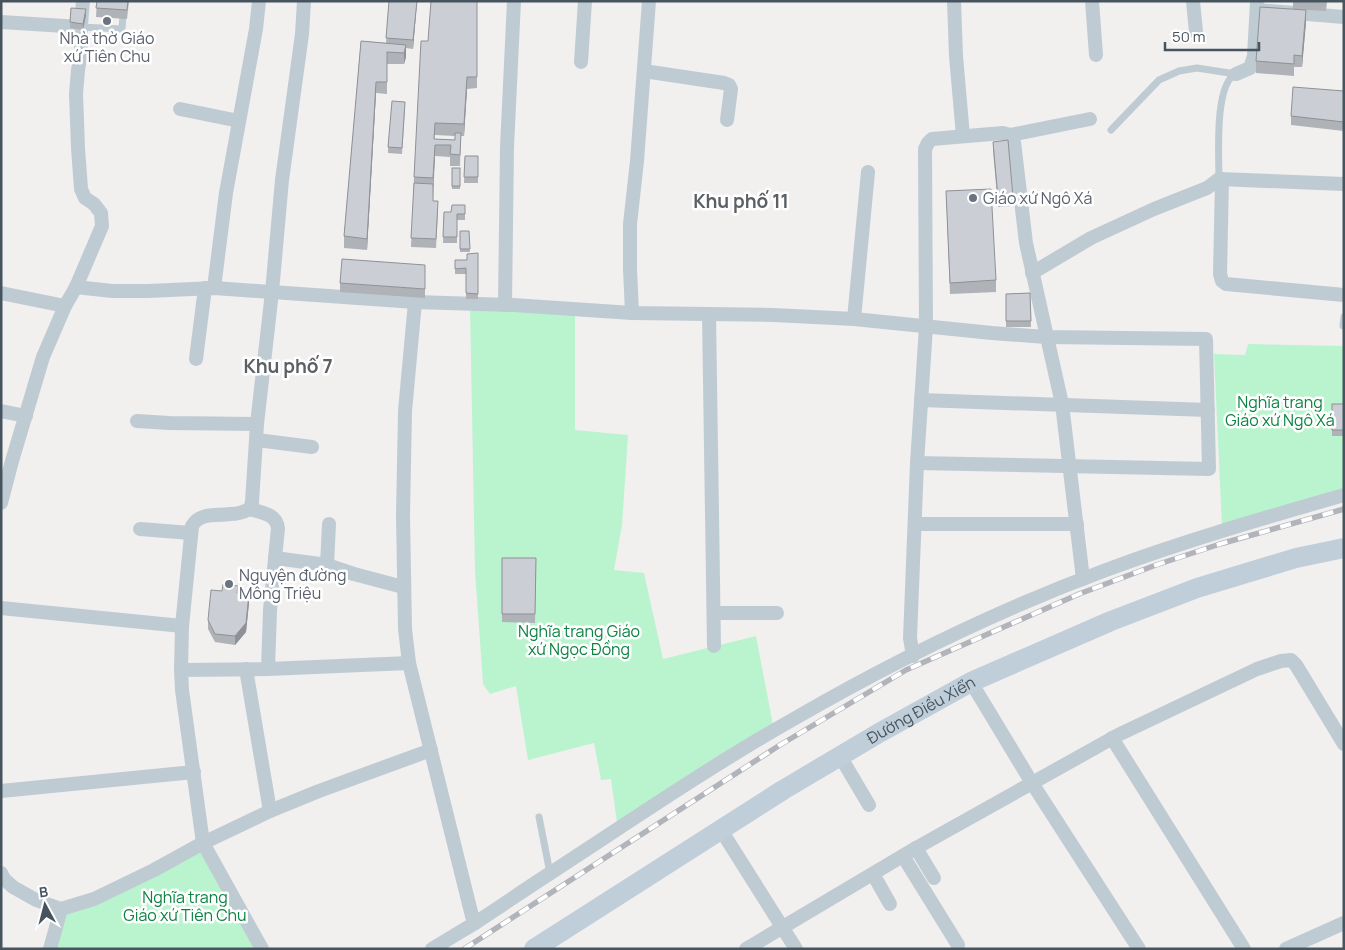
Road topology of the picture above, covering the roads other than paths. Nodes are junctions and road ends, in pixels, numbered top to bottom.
1 (83, 1) edge
2 (124, 1) edge
3 (259, 1) edge
4 (304, 1) edge
5 (514, 1) edge
6 (585, 1) edge
7 (649, 1) edge
8 (954, 1) edge
9 (1092, 1) edge
10 (1193, 1) edge
11 (1257, 6) edge
12 (1344, 17) edge
13 (1, 22) edge
14 (81, 26) junction
15 (1196, 32) dead end
16 (1096, 55) dead end
17 (581, 62) dead end
18 (644, 71) junction
19 (1236, 74) junction
20 (180, 109) dead end
21 (1090, 119) dead end
22 (727, 120) dead end
23 (239, 121) junction
24 (1111, 130) dead end
25 (1010, 135) junction
26 (963, 136) junction
27 (868, 172) dead end
28 (1221, 180) junction
29 (1344, 184) edge
30 (1032, 273) junction
31 (76, 287) junction
32 (210, 288) junction
33 (272, 292) junction
34 (1, 293) edge
35 (1341, 294) edge
36 (415, 302) junction
37 (505, 305) junction
38 (65, 306) junction
39 (632, 313) junction
40 (709, 314) junction
41 (1344, 317) edge
42 (854, 319) junction
43 (926, 326) junction
44 (1343, 326) edge
45 (1046, 337) junction
46 (196, 359) dead end
47 (921, 400) junction
48 (1062, 404) junction
49 (1208, 410) junction
50 (1, 411) edge
51 (26, 416) junction
52 (137, 421) dead end
53 (258, 424) junction
54 (257, 440) junction
55 (312, 447) dead end
56 (917, 463) junction
57 (1070, 466) junction
58 (1344, 495) edge
59 (1, 503) edge
60 (250, 509) junction
61 (329, 524) dead end
62 (916, 524) junction
63 (1077, 524) junction
64 (140, 529) dead end
65 (191, 533) junction
66 (1344, 548) edge
67 (275, 558) junction
68 (327, 565) junction
69 (1083, 579) junction
70 (403, 587) junction
71 (1, 608) edge
72 (714, 613) junction
73 (777, 613) dead end
74 (182, 626) junction
75 (714, 646) dead end
76 (913, 656) junction
77 (409, 663) junction
78 (246, 669) junction
79 (181, 670) junction
80 (268, 670) junction
81 (971, 682) junction
82 (1112, 738) junction
83 (1344, 744) edge
84 (431, 750) junction
85 (840, 756) junction
86 (194, 772) junction
87 (1032, 783) junction
88 (1, 792) edge
89 (869, 805) dead end
90 (270, 811) junction
91 (539, 817) dead end
92 (721, 830) junction
93 (203, 843) junction
94 (916, 848) junction
95 (903, 856) junction
96 (1, 873) edge
97 (550, 874) junction
98 (873, 874) junction
99 (934, 878) dead end
100 (890, 904) dead end
101 (61, 909) junction
102 (475, 923) junction
103 (1344, 923) edge
104 (782, 927) junction
105 (958, 945) dead end
106 (50, 949) edge
107 (262, 949) edge
108 (432, 949) edge
109 (534, 949) edge
110 (746, 949) edge
111 (796, 949) edge
112 (1139, 949) edge
113 (1244, 949) edge
114 (1286, 949) edge

1 - 14 street
2 - 14 lane
3 - 23 street
4 - 33 street
5 - 37 street
6 - 17 street
7 - 18 street
8 - 26 street
9 - 16 street
10 - 15 street
11 - 12 street
11 - 19 street
13 - 14 street
14 - 31 street
18 - 22 street
18 - 39 street
19 - 24 lane
19 - 28 lane
20 - 23 street
21 - 25 street
23 - 32 street
25 - 26 street
25 - 30 street
26 - 43 street
27 - 42 street
28 - 29 street
28 - 30 street
28 - 35 street
30 - 45 street
31 - 32 street
31 - 38 street
32 - 33 street
32 - 46 street
33 - 36 street
33 - 53 street
34 - 38 street
36 - 37 street
36 - 70 street
37 - 39 street
38 - 51 street
39 - 40 street
40 - 42 street
40 - 72 street
41 - 44 lane
42 - 43 street
43 - 45 street
43 - 47 street
45 - 48 street
45 - 49 street
47 - 48 street
47 - 56 street
48 - 49 street
48 - 57 street
49 - 57 street
50 - 51 street
51 - 59 street
52 - 53 street
53 - 54 street
54 - 55 street
54 - 60 street
56 - 57 street
56 - 62 street
57 - 63 street
58 - 69 street
60 - 65 street
60 - 67 street
61 - 68 street
62 - 63 street
62 - 76 street
63 - 69 street
64 - 65 street
65 - 74 street
66 - 81 street, Đường Điều Xiển
67 - 68 street
67 - 80 street
68 - 70 street
69 - 76 street
70 - 77 street
71 - 74 street
72 - 73 street
72 - 75 street
74 - 79 street
76 - 97 street
77 - 80 street
77 - 84 street
78 - 79 street
78 - 80 street
78 - 90 street
79 - 86 street
81 - 85 street, Đường Điều Xiển
81 - 87 street
82 - 83 street
82 - 87 street
82 - 113 street
84 - 90 street
84 - 102 street
85 - 89 street
85 - 92 street, Đường Điều Xiển
86 - 88 street
86 - 93 street
87 - 94 street
87 - 112 street
90 - 93 street
91 - 97 lane
92 - 104 street
92 - 109 street, Đường Điều Xiển
93 - 101 street
93 - 107 street
94 - 95 street
94 - 99 street
95 - 98 street
95 - 105 street
96 - 101 street
97 - 102 street
98 - 100 street
98 - 104 street
101 - 106 street
102 - 108 street
103 - 114 street
104 - 110 street
104 - 111 street

